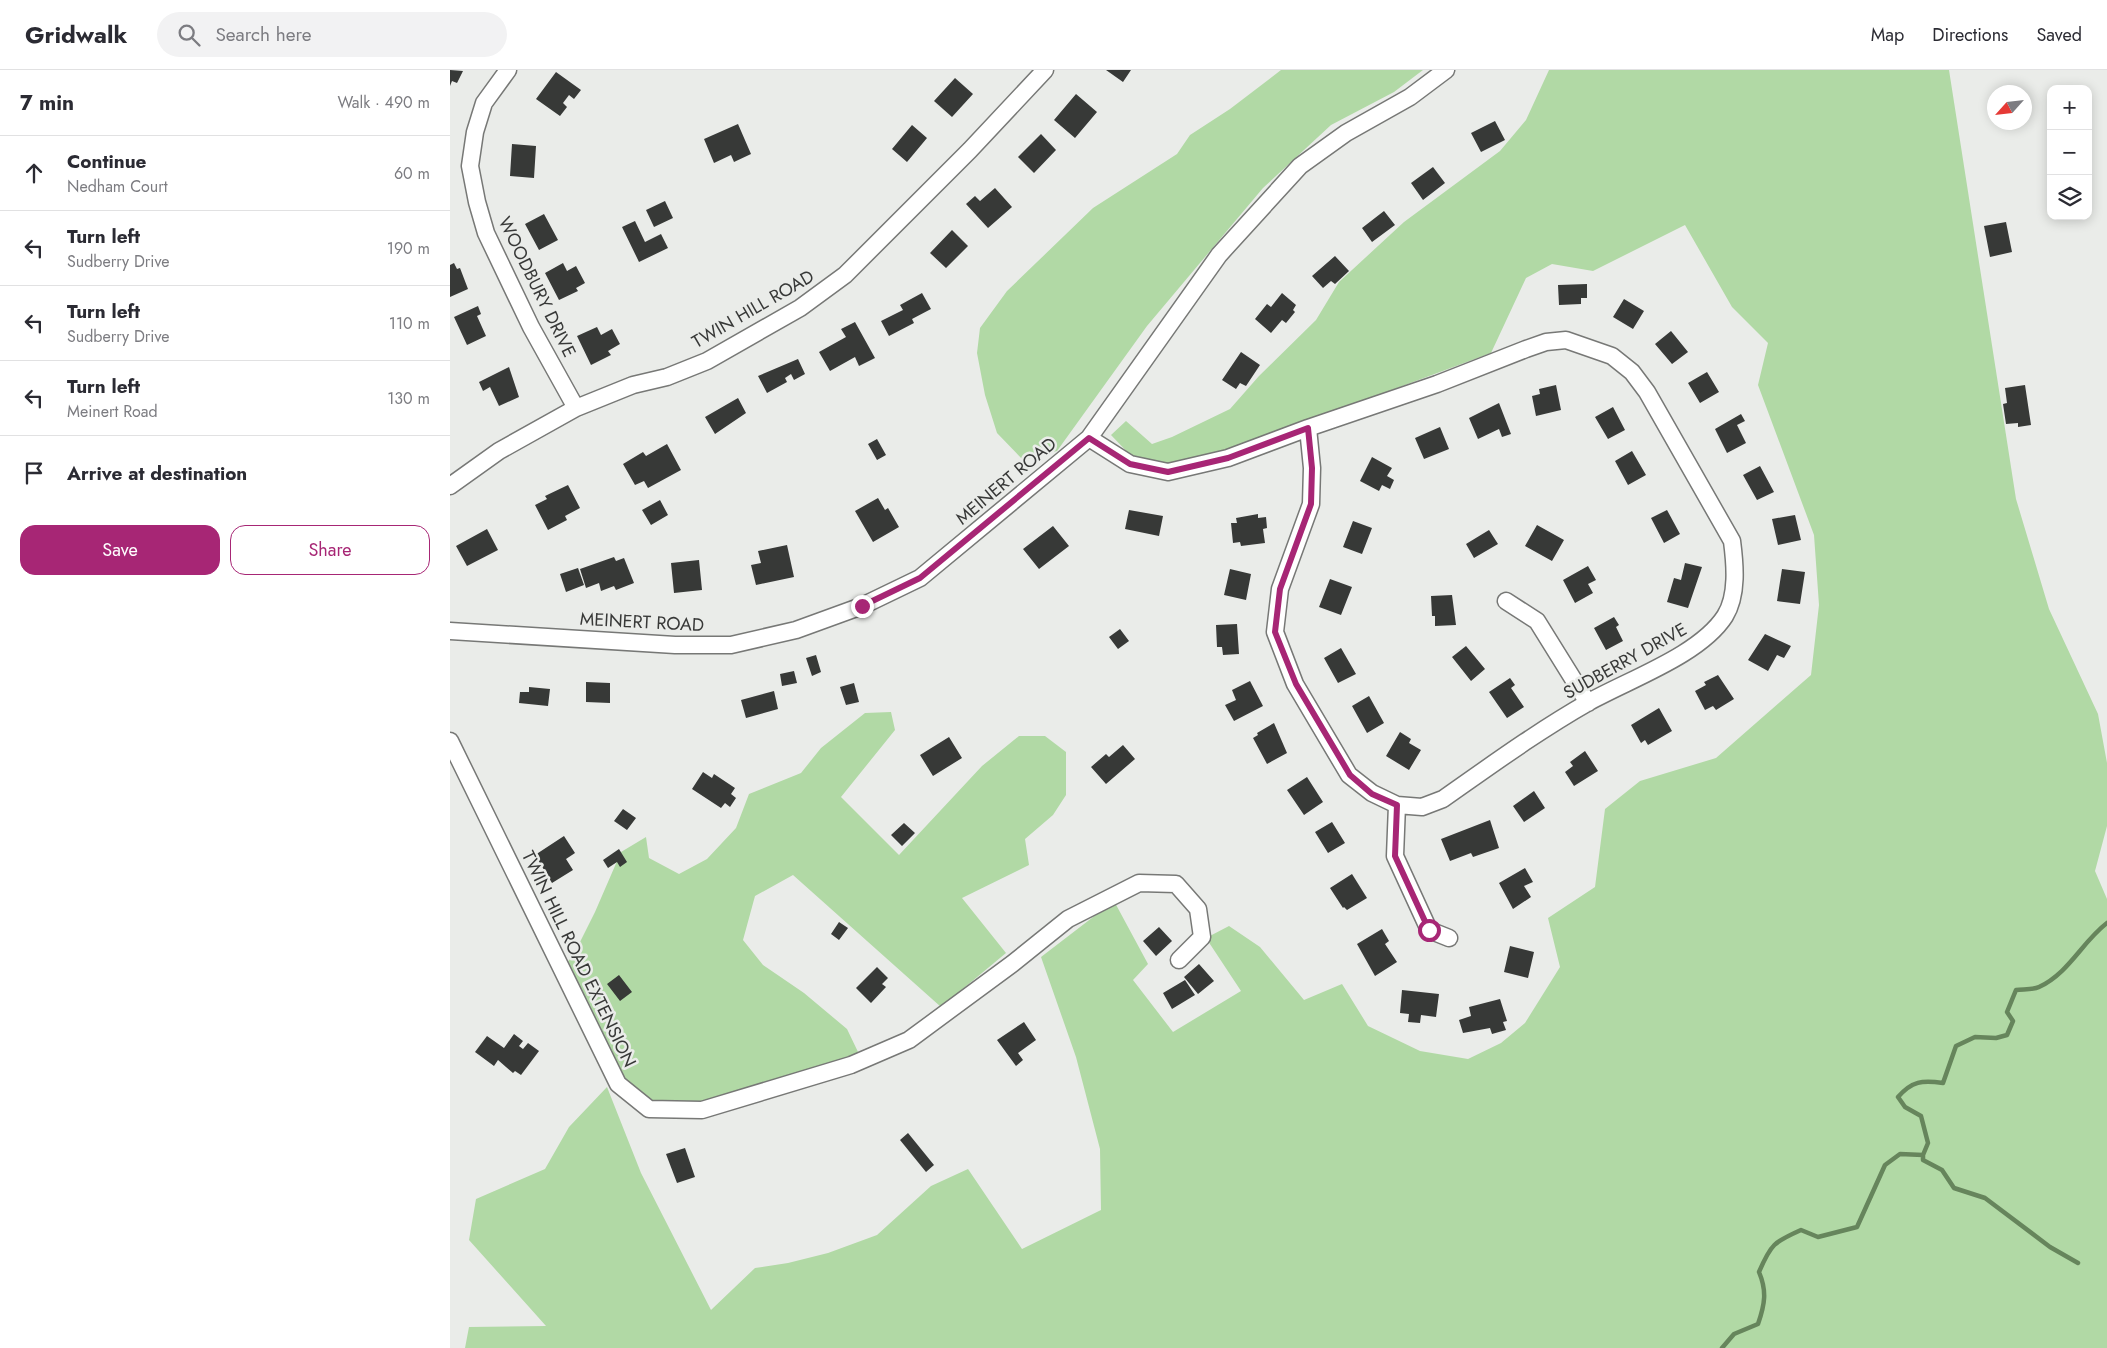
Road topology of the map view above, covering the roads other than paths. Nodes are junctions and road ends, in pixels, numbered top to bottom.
1 (508, 70) edge
2 (1045, 70) edge
3 (1446, 70) edge
4 (576, 408) junction
5 (1308, 428) junction
6 (1089, 438) junction
7 (450, 486) edge
8 (1506, 601) dead end
9 (450, 631) edge
10 (1588, 703) junction
11 (450, 741) edge
12 (1397, 805) junction
13 (1449, 938) dead end
14 (1179, 960) dead end

1 - 4 street, WOODBURY DRIVE
2 - 4 street, TWIN HILL ROAD
3 - 6 street, MEINERT ROAD
4 - 7 street, TWIN HILL ROAD
5 - 6 street, SUDBERRY DRIVE
5 - 10 street, SUDBERRY DRIVE
5 - 12 street, SUDBERRY DRIVE
6 - 9 street, MEINERT ROAD
8 - 10 street
10 - 12 street, SUDBERRY DRIVE
11 - 14 street, TWIN HILL ROAD EXTENSION
12 - 13 street

